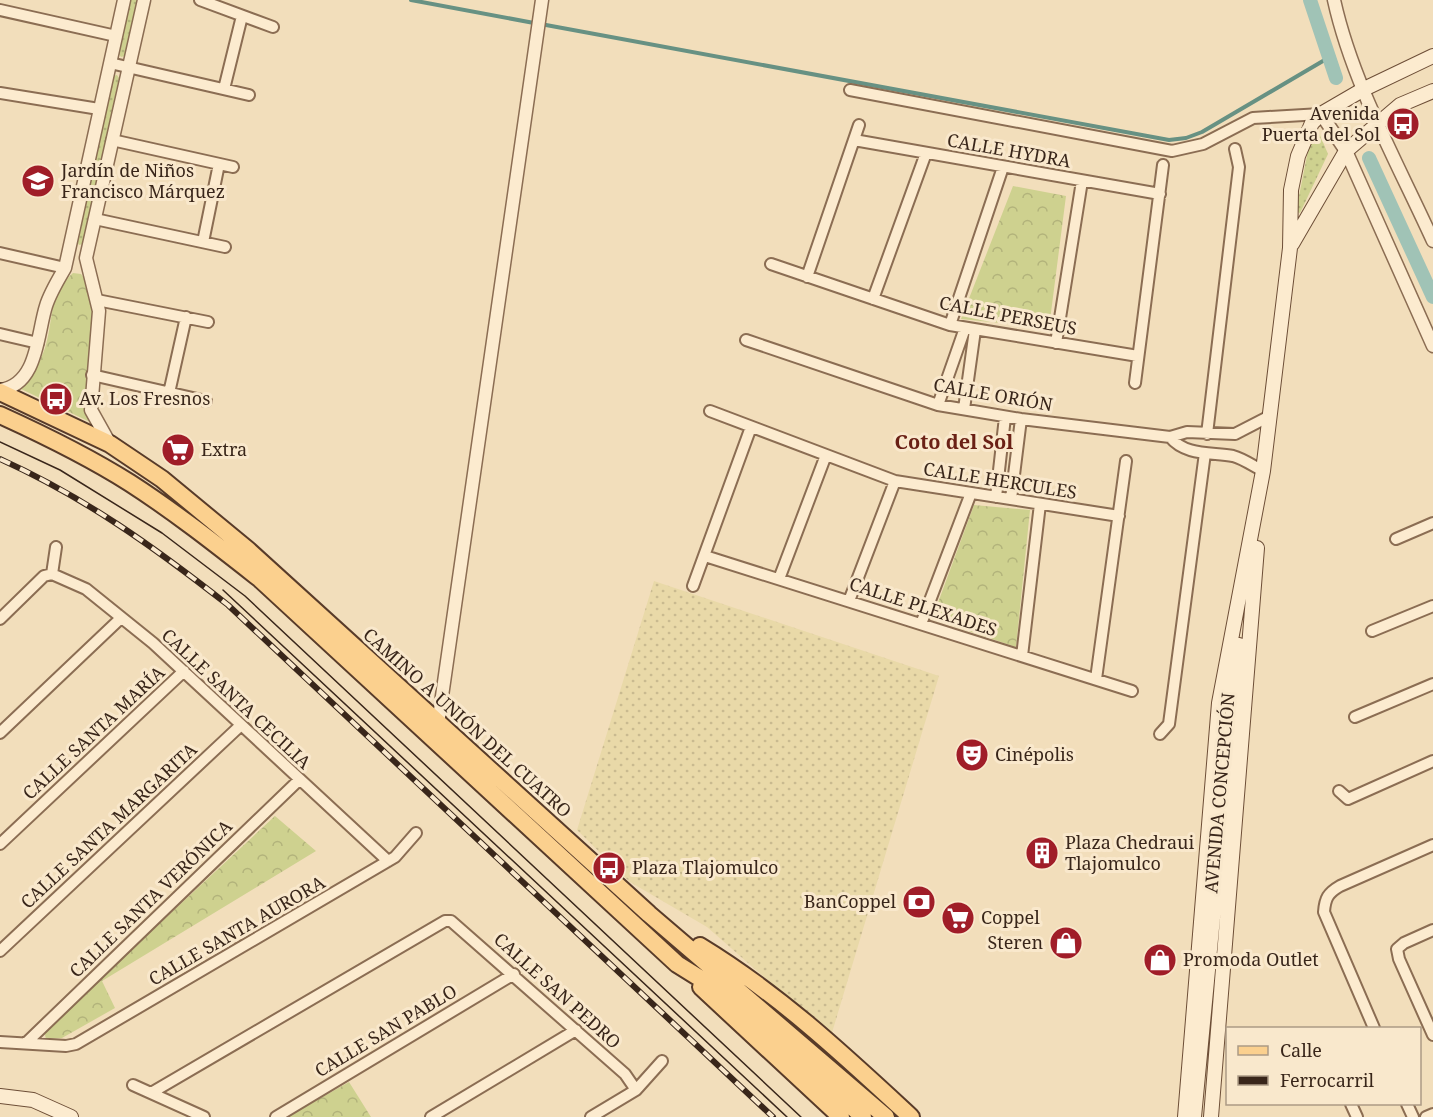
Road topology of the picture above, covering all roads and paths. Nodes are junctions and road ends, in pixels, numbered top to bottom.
1 (13, 0) edge
2 (124, 0) edge
3 (144, 0) edge
4 (200, 0) edge
5 (542, 0) edge
6 (1334, 0) edge
7 (5, 12) edge
8 (242, 16) junction
9 (273, 27) dead end
10 (116, 36) junction
11 (1433, 56) edge
12 (110, 63) junction
13 (128, 67) junction
14 (224, 89) junction
15 (1364, 89) junction
16 (850, 90) dead end
17 (1433, 91) edge
18 (0, 93) edge
19 (249, 95) dead end
20 (99, 109) junction
21 (1321, 114) junction
22 (1379, 122) junction
23 (859, 125) dead end
24 (112, 140) junction
25 (854, 140) junction
26 (1235, 149) dead end
27 (1346, 151) junction
28 (926, 153) junction
29 (219, 164) junction
30 (1163, 165) dead end
31 (1004, 166) junction
32 (233, 167) dead end
33 (1082, 181) junction
34 (1160, 194) junction
35 (95, 219) junction
36 (1433, 241) edge
37 (202, 242) junction
38 (225, 247) dead end
39 (1290, 248) junction
40 (0, 253) edge
41 (771, 264) dead end
42 (65, 268) junction
43 (87, 268) junction
44 (807, 277) junction
45 (873, 299) junction
46 (97, 300) junction
47 (186, 317) junction
48 (208, 322) dead end
49 (950, 325) junction
50 (970, 329) junction
51 (0, 334) edge
52 (746, 340) dead end
53 (38, 343) junction
54 (1056, 344) junction
55 (1433, 346) edge
56 (1138, 356) junction
57 (92, 375) junction
58 (1135, 383) dead end
59 (0, 391) edge
60 (169, 393) junction
61 (206, 401) dead end
62 (938, 405) junction
63 (964, 409) junction
64 (710, 411) dead end
65 (0, 414) edge
66 (1270, 416) junction
67 (1005, 417) junction
68 (1020, 419) junction
69 (751, 427) junction
70 (1207, 434) junction
71 (1170, 437) junction
72 (110, 444) junction
73 (1204, 453) junction
74 (826, 455) junction
75 (1126, 461) dead end
76 (1263, 471) junction
77 (895, 481) junction
78 (971, 493) junction
79 (996, 497) junction
80 (1011, 499) junction
81 (1040, 504) junction
82 (1119, 516) junction
83 (1433, 523) edge
84 (1396, 539) dead end
85 (56, 547) dead end
86 (1249, 550) junction
87 (705, 556) junction
88 (52, 574) junction
89 (779, 579) junction
90 (693, 586) dead end
91 (849, 601) junction
92 (1433, 606) edge
93 (121, 618) junction
94 (0, 619) edge
95 (921, 624) junction
96 (1372, 631) dead end
97 (1022, 656) junction
98 (184, 671) junction
99 (1096, 679) junction
100 (1433, 684) edge
101 (1132, 691) dead end
102 (1355, 717) dead end
103 (438, 724) junction
104 (240, 726) junction
105 (0, 733) edge
106 (1160, 734) dead end
107 (1433, 761) edge
108 (299, 780) junction
109 (1339, 791) dead end
110 (416, 833) dead end
111 (0, 844) edge
112 (1433, 844) edge
113 (388, 861) junction
114 (649, 914) junction
115 (1433, 930) edge
116 (0, 951) edge
117 (677, 964) junction
118 (514, 974) junction
119 (1433, 1005) edge
120 (1421, 1010) junction
121 (1373, 1027) edge
122 (576, 1030) junction
123 (1433, 1035) edge
124 (0, 1042) edge
125 (26, 1043) junction
126 (662, 1061) dead end
127 (133, 1085) dead end
128 (636, 1090) junction
129 (151, 1093) junction
130 (0, 1096) edge
131 (1433, 1114) edge
132 (71, 1117) edge
133 (204, 1117) edge
134 (276, 1117) edge
135 (431, 1117) edge
136 (591, 1117) edge
137 (841, 1117) edge
138 (863, 1117) edge
139 (886, 1117) edge
140 (911, 1117) edge
141 (1185, 1117) edge
142 (1194, 1117) edge
143 (1211, 1117) edge
144 (1426, 1117) edge

1 - 7 street
2 - 10 street
3 - 13 street
4 - 8 street
5 - 103 street
6 - 15 street
7 - 10 street
8 - 9 street
8 - 14 street
10 - 12 street
11 - 15 main road
12 - 13 street
12 - 20 street
13 - 14 street
13 - 24 street
14 - 19 street
15 - 21 main road
15 - 22 street
16 - 21 street
17 - 22 main road
18 - 20 street
20 - 42 street
21 - 27 street
21 - 39 main road, AVENIDA CONCEPCIÓN
22 - 27 main road
22 - 36 street
23 - 25 street
24 - 29 street
24 - 35 street
25 - 28 street, CALLE HYDRA
25 - 44 street
26 - 70 street
27 - 39 main road, AVENIDA CONCEPCIÓN
27 - 55 street
28 - 31 street, CALLE HYDRA
28 - 45 street
29 - 32 street
29 - 37 street
30 - 34 street
31 - 33 street, CALLE HYDRA
31 - 49 street
33 - 34 street, CALLE HYDRA
33 - 54 street
34 - 56 street
35 - 37 street
35 - 43 street
37 - 38 street
39 - 66 main road, AVENIDA CONCEPCIÓN
40 - 42 street
41 - 44 street, CALLE PERSEUS
42 - 43 street
42 - 53 street
43 - 46 street
44 - 45 street, CALLE PERSEUS
45 - 49 street, CALLE PERSEUS
46 - 47 street
46 - 57 street
47 - 48 street
47 - 60 street
49 - 50 street, CALLE PERSEUS
50 - 54 street, CALLE PERSEUS
50 - 62 street
50 - 63 street
51 - 53 street
52 - 62 street, CALLE ORIÓN
53 - 59 street
54 - 56 street, CALLE PERSEUS
56 - 58 street
57 - 60 street
57 - 72 street
59 - 72 main road, CAMINO A UNIÓN DEL CUATRO
60 - 61 street
62 - 63 street, CALLE ORIÓN
63 - 67 street, CALLE ORIÓN
64 - 69 street, CALLE HERCULES
65 - 117 main road, CAMINO A UNIÓN DEL CUATRO
66 - 70 street, CALLE ORIÓN
66 - 76 main road, AVENIDA CONCEPCIÓN
67 - 68 street, CALLE ORIÓN
67 - 79 street
68 - 71 street, CALLE ORIÓN
68 - 80 street
69 - 74 street, CALLE HERCULES
69 - 87 street
70 - 71 street, CALLE ORIÓN
71 - 73 street, CALLE ORIÓN
72 - 103 main road, CAMINO A UNIÓN DEL CUATRO
73 - 76 street, CALLE ORIÓN
73 - 106 street
74 - 77 street, CALLE HERCULES
74 - 89 street
75 - 82 street
76 - 86 main road, AVENIDA CONCEPCIÓN
76 - 143 main road, AVENIDA CONCEPCIÓN
77 - 78 street, CALLE HERCULES
77 - 91 street
78 - 79 street, CALLE HERCULES
78 - 95 street
79 - 80 street, CALLE HERCULES
80 - 81 street, CALLE HERCULES
81 - 82 street, CALLE HERCULES
81 - 97 street
82 - 99 street
83 - 84 street
85 - 88 street
86 - 141 main road, AVENIDA CONCEPCIÓN
86 - 142 main road, AVENIDA CONCEPCIÓN
87 - 89 street, CALLE PLEXADES
87 - 90 street
88 - 93 street, CALLE SANTA CECILIA
88 - 94 street
89 - 91 street, CALLE PLEXADES
91 - 95 street, CALLE PLEXADES
92 - 96 street
93 - 98 street, CALLE SANTA CECILIA
93 - 105 street
95 - 97 street, CALLE PLEXADES
97 - 99 street, CALLE PLEXADES
98 - 104 street, CALLE SANTA CECILIA
98 - 111 street, CALLE SANTA MARÍA
99 - 101 street, CALLE PLEXADES
100 - 102 street
103 - 114 main road, CAMINO A UNIÓN DEL CUATRO
104 - 108 street, CALLE SANTA CECILIA
104 - 116 street, CALLE SANTA MARGARITA
107 - 109 street
108 - 113 street, CALLE SANTA CECILIA
108 - 125 street, CALLE SANTA VERÓNICA
110 - 113 street, CALLE SANTA AURORA
112 - 121 street
113 - 125 street, CALLE SANTA AURORA
114 - 139 main road, CAMINO A UNIÓN DEL CUATRO
114 - 140 main road
115 - 120 street
117 - 137 main road
117 - 138 main road, CAMINO A UNIÓN DEL CUATRO
118 - 122 street, CALLE SAN PEDRO
118 - 129 street, CALLE SAN PEDRO
118 - 134 street, CALLE SAN PABLO
119 - 120 street
120 - 123 street
122 - 128 street, CALLE SAN PEDRO
122 - 135 street
124 - 125 street
126 - 128 street
127 - 129 street
128 - 136 street
129 - 133 street
130 - 132 main road
131 - 144 street

